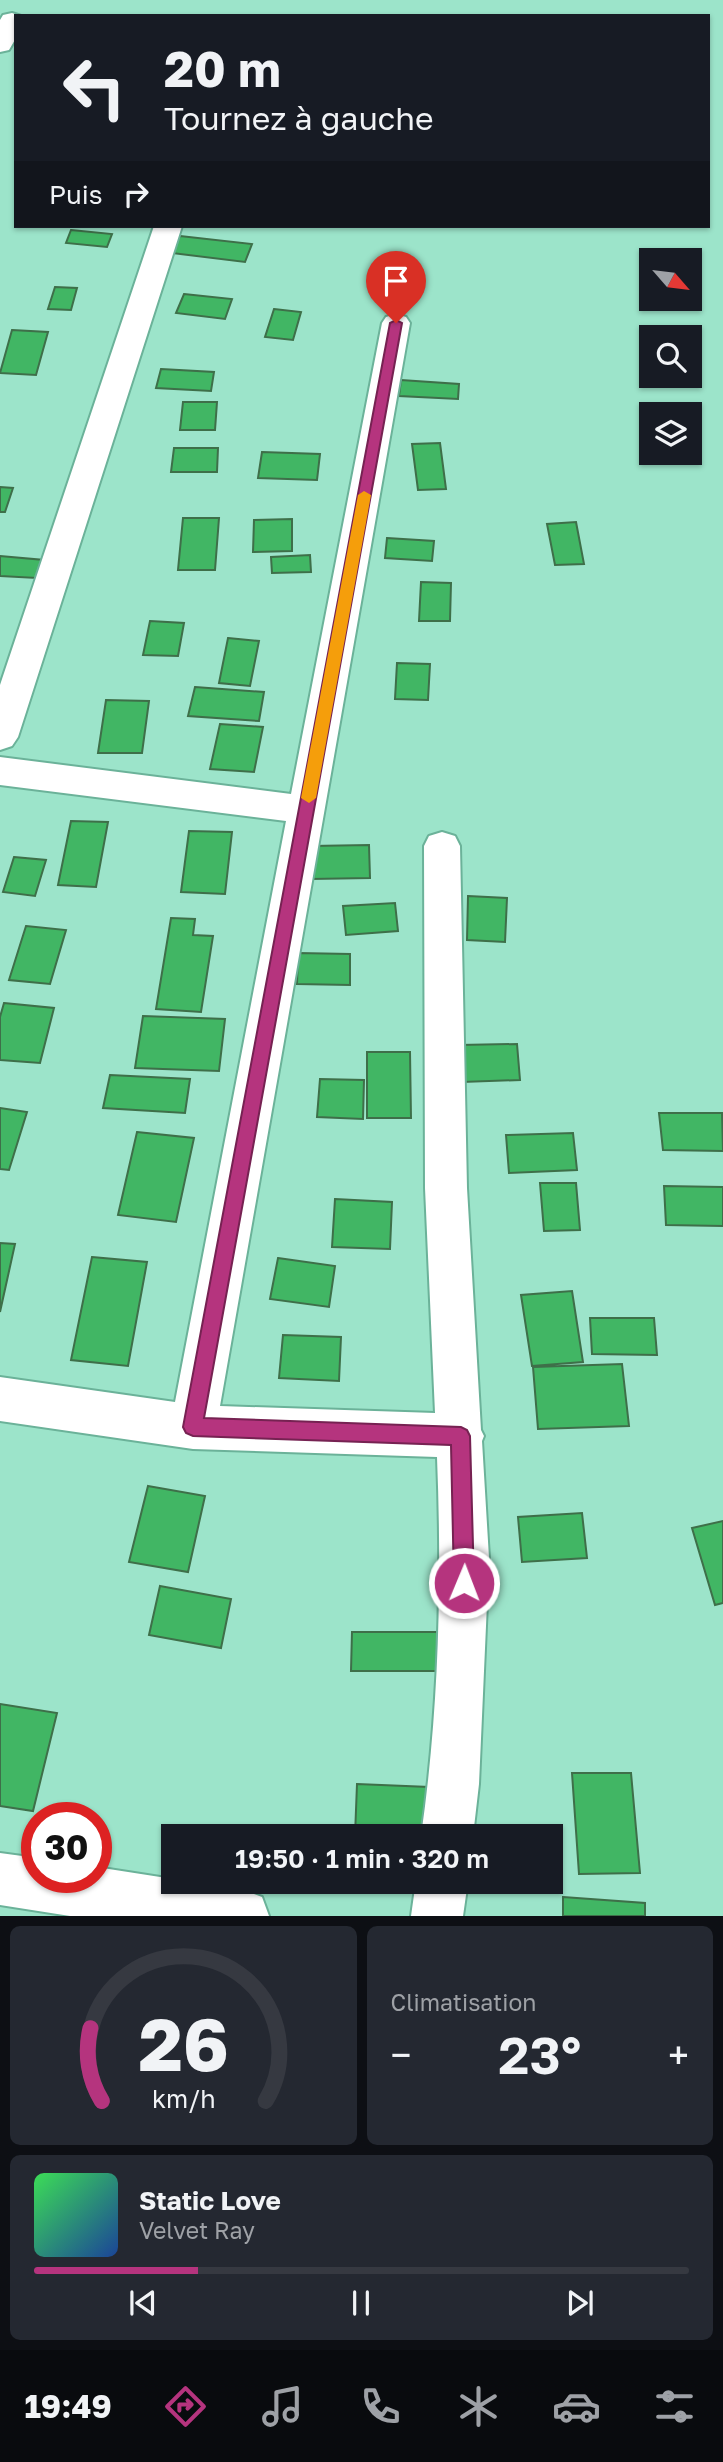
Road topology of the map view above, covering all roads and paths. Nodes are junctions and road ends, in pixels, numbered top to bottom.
1 (12, 20) dead end
2 (0, 45) edge
3 (167, 228) edge
4 (396, 323) dead end
5 (0, 737) edge
6 (0, 771) edge
7 (306, 810) junction
8 (442, 846) dead end
9 (0, 1399) edge
10 (193, 1427) junction
11 (461, 1436) junction
12 (449, 1824) edge
13 (0, 1880) edge
14 (440, 1894) edge
15 (243, 1916) edge
16 (437, 1916) edge

1 - 2 street
3 - 5 street
4 - 7 street
6 - 7 street
7 - 10 street
8 - 11 street
9 - 10 street
10 - 11 street
11 - 12 street
13 - 15 street
14 - 16 street

